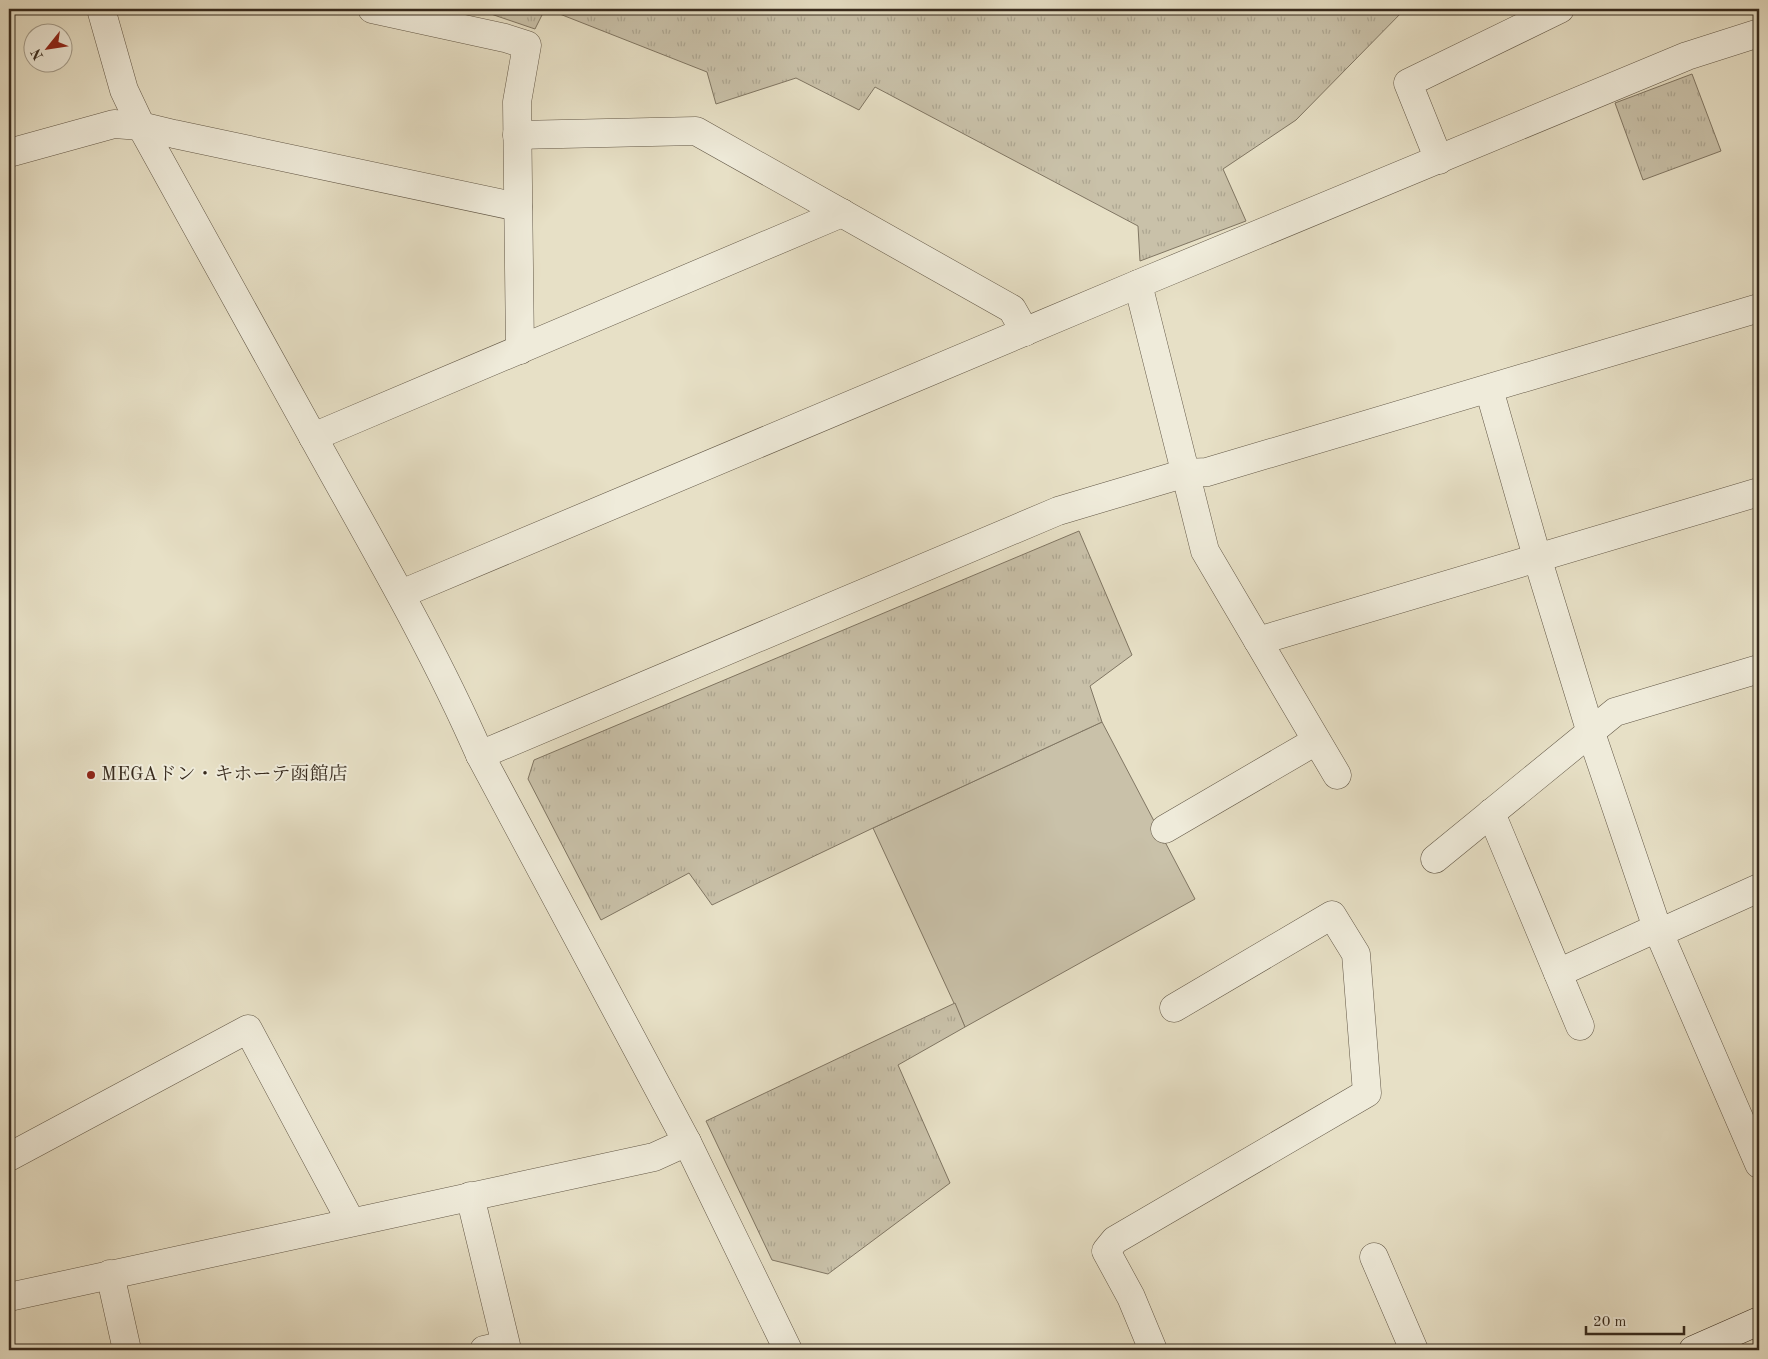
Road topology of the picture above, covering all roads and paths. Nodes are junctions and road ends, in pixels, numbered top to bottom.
1 (101, 9) edge
2 (377, 9) edge
3 (1560, 9) edge
4 (1759, 32) edge
5 (142, 126) junction
6 (517, 135) junction
7 (9, 153) edge
8 (1439, 160) junction
9 (518, 207) junction
10 (842, 213) junction
11 (1138, 284) junction
12 (1759, 308) edge
13 (1025, 332) junction
14 (520, 350) junction
15 (1489, 389) junction
16 (312, 437) junction
17 (1186, 473) junction
18 (1759, 492) edge
19 (1537, 557) junction
20 (401, 594) junction
21 (1258, 641) junction
22 (1759, 669) edge
23 (1591, 733) junction
24 (1316, 741) junction
25 (480, 755) junction
26 (1337, 776) dead end
27 (1491, 813) junction
28 (1165, 829) dead end
29 (1435, 859) dead end
30 (1759, 888) edge
31 (1658, 930) junction
32 (1558, 973) junction
33 (1174, 1008) dead end
34 (1580, 1026) dead end
35 (687, 1142) junction
36 (9, 1157) edge
37 (1759, 1164) edge
38 (470, 1196) junction
39 (351, 1222) junction
40 (1374, 1257) dead end
41 (110, 1274) junction
42 (9, 1297) edge
43 (1759, 1321) edge
44 (499, 1348) edge
45 (127, 1350) edge
46 (788, 1350) edge
47 (1153, 1350) edge
48 (1414, 1350) edge
49 (1693, 1350) edge

1 - 5 street
2 - 6 street
3 - 8 street
4 - 8 street
5 - 7 street
5 - 9 street
5 - 16 street
6 - 9 street
6 - 10 street
8 - 11 street
9 - 14 street
10 - 13 street
10 - 14 street
11 - 13 street
11 - 17 street
12 - 15 street
13 - 20 street
14 - 16 street
15 - 17 street
15 - 19 street
16 - 20 street
17 - 21 street
17 - 25 street
18 - 19 street
19 - 21 street
19 - 23 street
20 - 25 street
21 - 24 street
22 - 23 street
23 - 27 street
23 - 31 street
24 - 26 street
24 - 28 street
25 - 35 street
27 - 29 street
27 - 32 street
30 - 31 street
31 - 32 street
31 - 37 street
32 - 34 street
33 - 47 street
35 - 38 street
35 - 46 street
36 - 39 street
38 - 39 street
38 - 44 street
39 - 41 street
40 - 48 street
41 - 42 street
41 - 45 street
43 - 49 street

